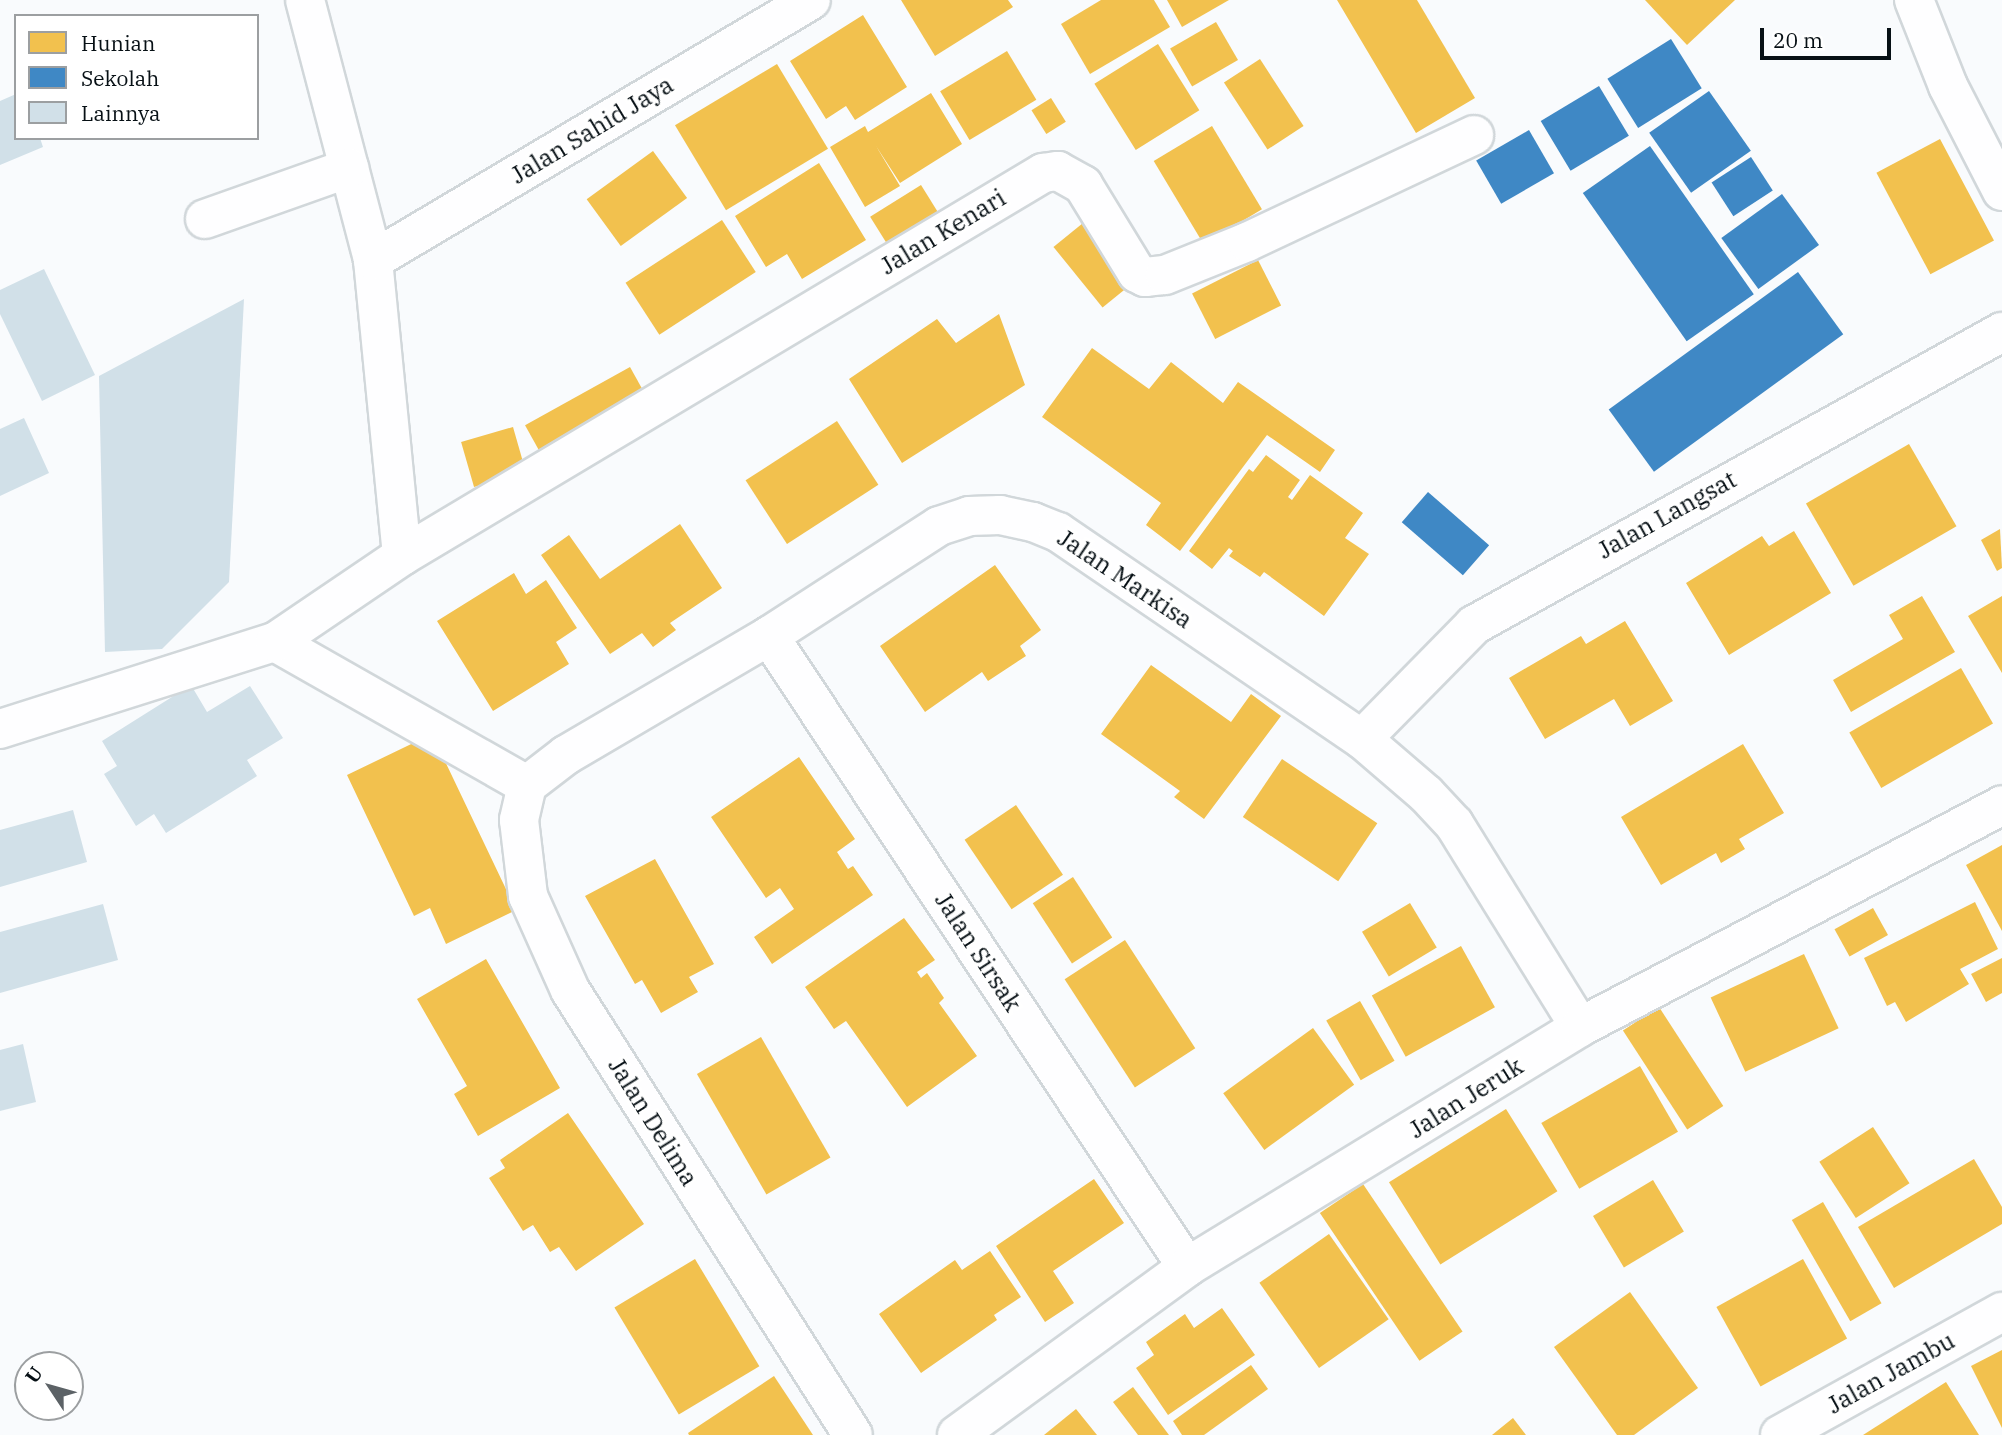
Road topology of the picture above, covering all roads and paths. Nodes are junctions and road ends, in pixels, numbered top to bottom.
1 (304, 0) edge
2 (811, 0) edge
3 (1914, 0) edge
4 (1474, 135) dead end
5 (349, 168) junction
6 (2002, 191) edge
7 (205, 219) dead end
8 (373, 260) junction
9 (2002, 331) edge
10 (402, 556) junction
11 (769, 636) junction
12 (275, 642) junction
13 (0, 729) edge
14 (1362, 740) junction
15 (527, 785) junction
16 (2002, 805) edge
17 (1580, 1027) junction
18 (1187, 1267) junction
19 (2002, 1312) edge
20 (853, 1435) edge
21 (957, 1435) edge
22 (1780, 1435) edge

1 - 5 street
2 - 8 street, Jalan Sahid Jaya
3 - 6 street
4 - 10 street, Jalan Kenari
5 - 7 street
5 - 8 street
8 - 10 street
9 - 14 street, Jalan Langsat
10 - 12 street
11 - 14 street, Jalan Markisa
11 - 15 street, Jalan Markisa
11 - 18 street, Jalan Sirsak
12 - 13 street
12 - 15 street
14 - 17 street, Jalan Markisa
15 - 20 street, Jalan Delima
16 - 17 street, Jalan Jeruk
17 - 18 street, Jalan Jeruk
18 - 21 street, Jalan Jeruk
19 - 22 street, Jalan Jambu

